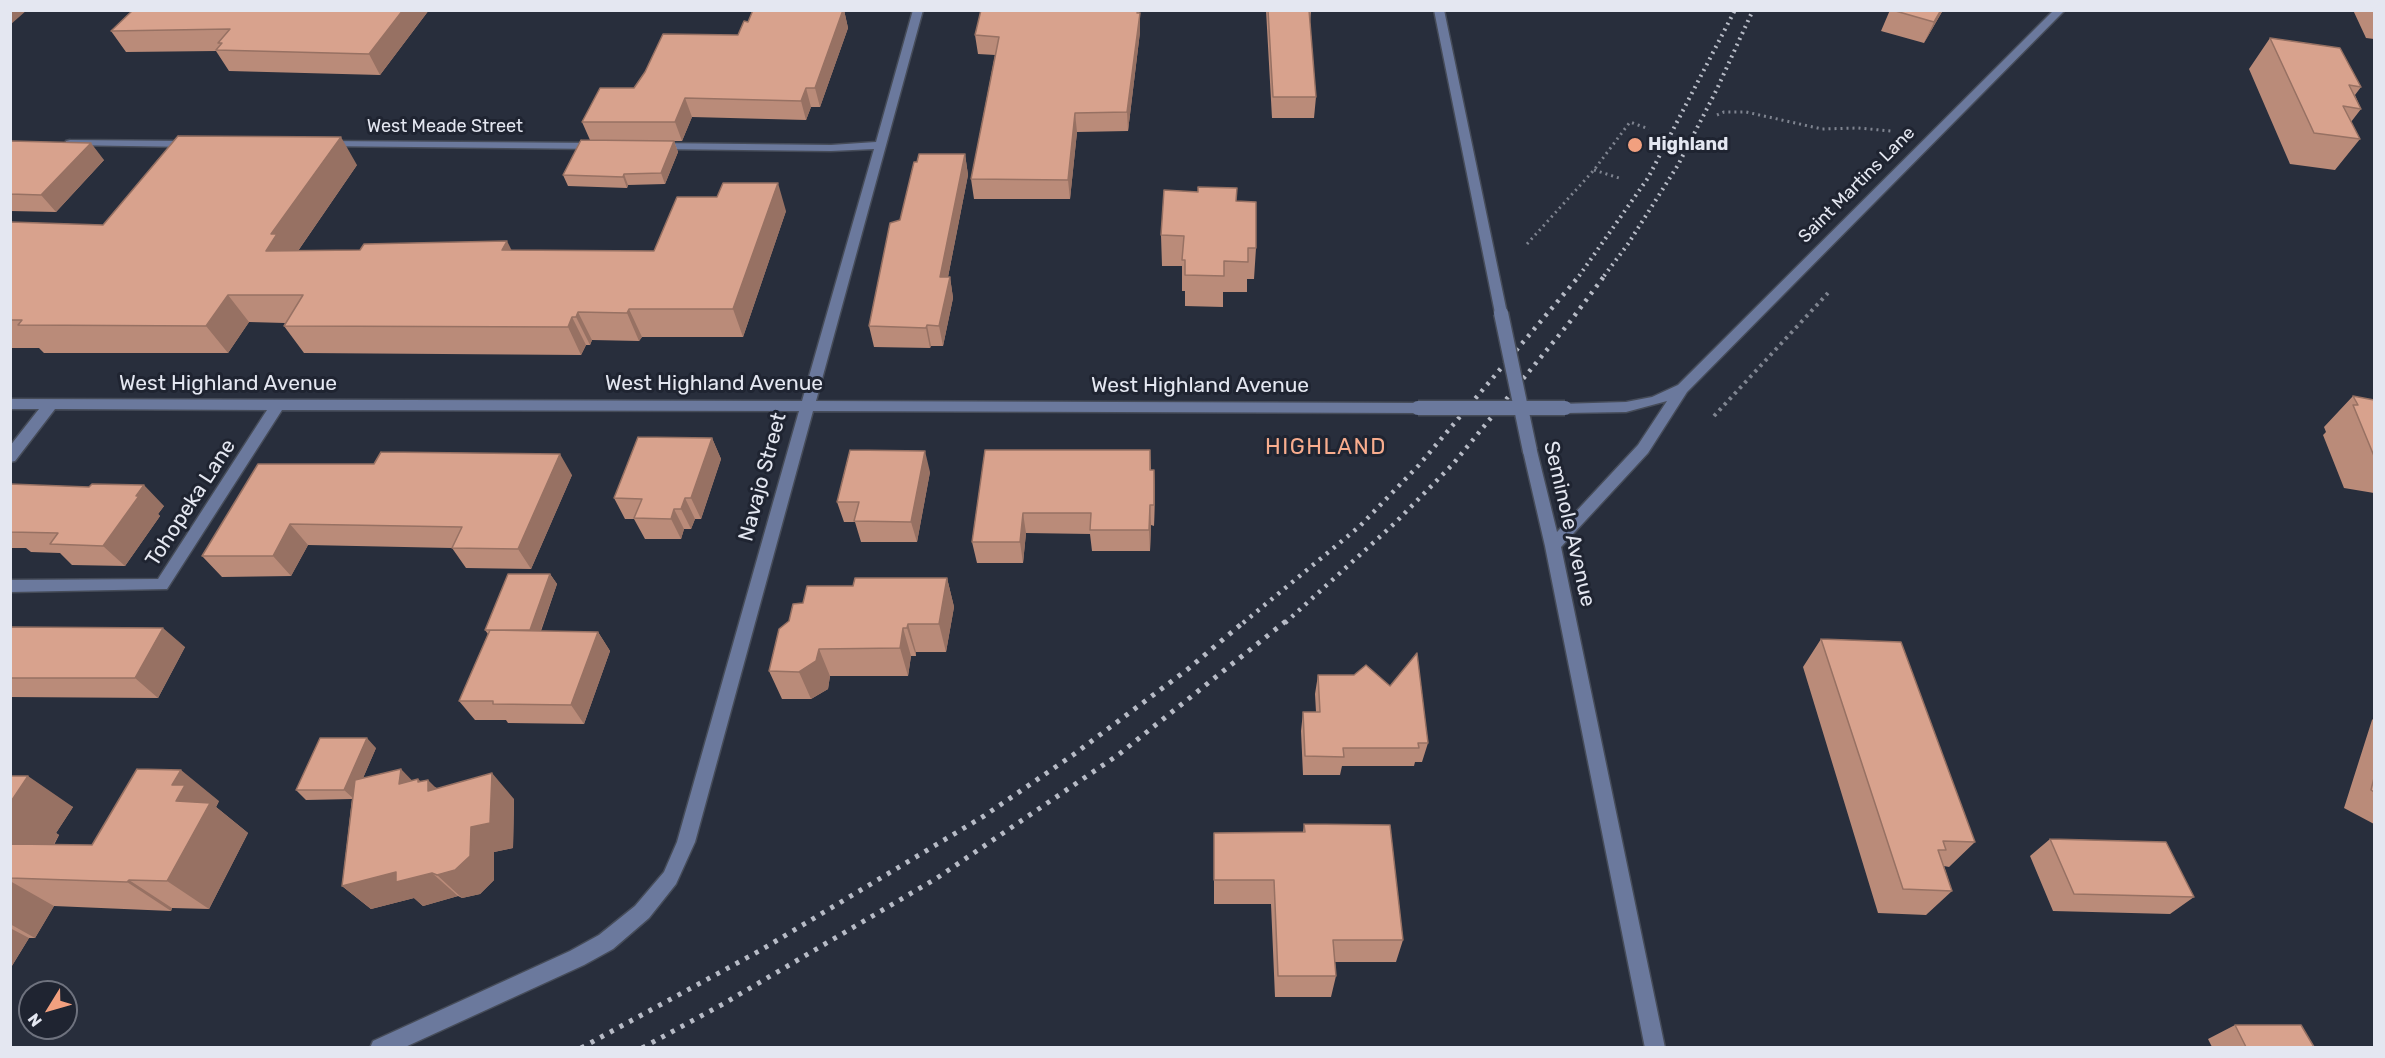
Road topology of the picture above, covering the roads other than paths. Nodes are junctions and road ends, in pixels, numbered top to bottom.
1 (918, 10) edge
2 (1439, 10) edge
3 (2060, 10) edge
4 (58, 143) edge
5 (199, 144) edge
6 (317, 144) edge
7 (880, 145) junction
8 (611, 146) edge
9 (645, 146) edge
10 (1683, 388) junction
11 (10, 404) edge
12 (51, 405) junction
13 (806, 405) junction
14 (277, 406) junction
15 (1418, 408) joint
16 (1521, 409) junction
17 (10, 457) edge
18 (1553, 546) junction
19 (10, 586) edge
20 (380, 1047) edge
21 (1654, 1047) edge

1 - 7 street, Navajo Street
2 - 16 street, Seminole Avenue, bridge
3 - 10 street, Saint Martins Lane
4 - 5 street
6 - 8 street, West Meade Street
7 - 9 street
7 - 13 street, Navajo Street
10 - 16 street, Saint Martins Lane, bridge
10 - 18 street, Saint Martins Lane
11 - 12 street, West Highland Avenue
12 - 14 street, West Highland Avenue
12 - 17 street
13 - 14 street, West Highland Avenue
13 - 15 street, West Highland Avenue
13 - 20 street, Navajo Street
14 - 19 street, Tohopeka Lane
15 - 16 street, Saint Martins Lane, bridge
16 - 18 street, Seminole Avenue, bridge
18 - 21 street, Seminole Avenue

